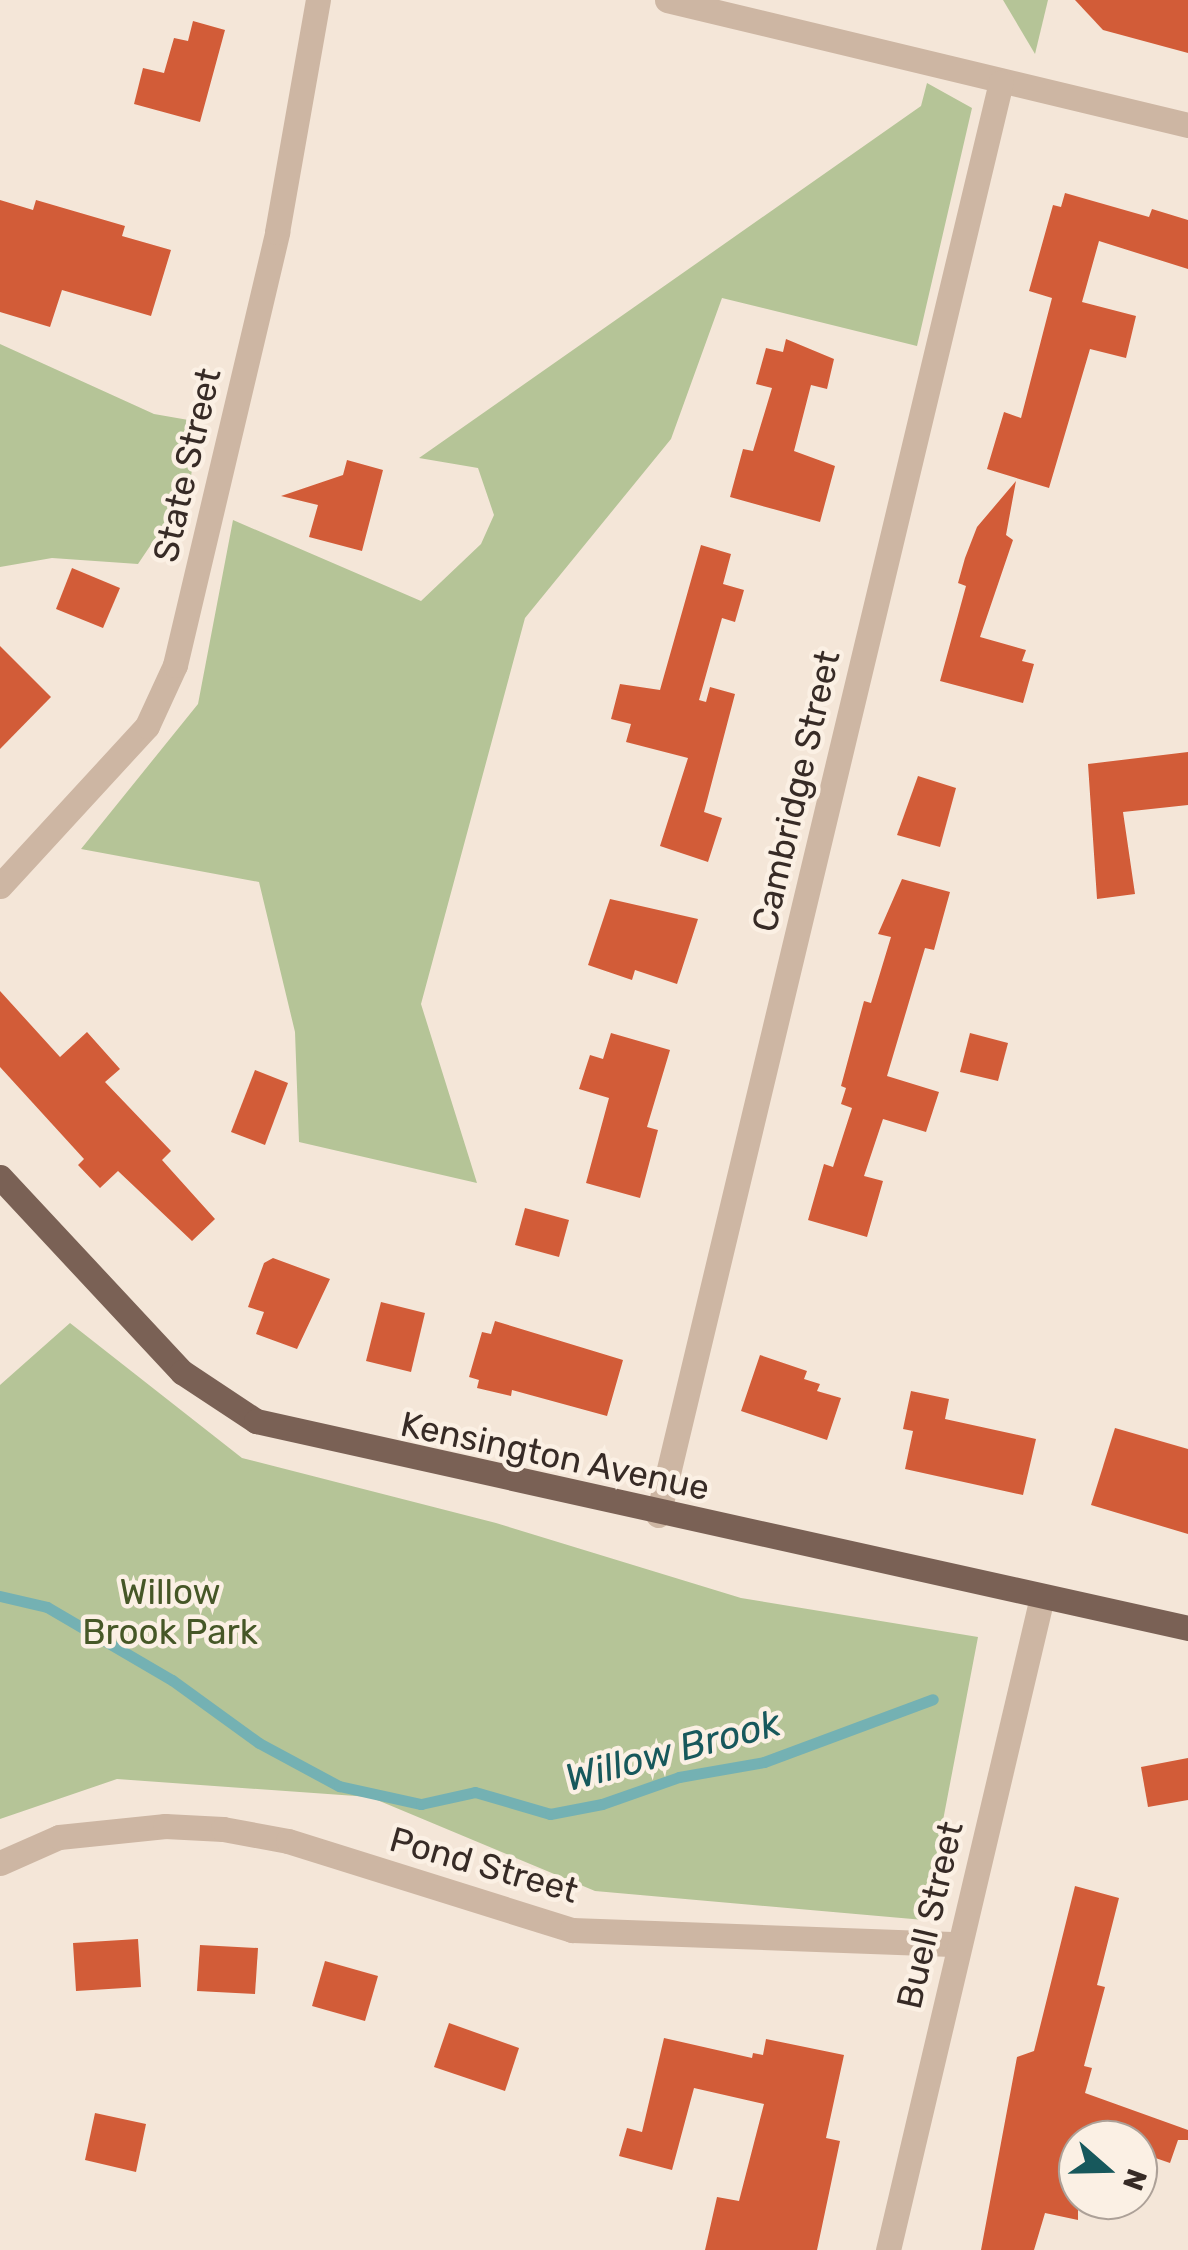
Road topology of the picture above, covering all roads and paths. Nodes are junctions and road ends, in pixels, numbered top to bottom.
1 (318, 0) edge
2 (666, 0) edge
3 (1001, 82) junction
4 (1188, 125) edge
5 (0, 886) edge
6 (0, 1177) edge
7 (658, 1515) junction
8 (1042, 1596) junction
9 (1188, 1628) edge
10 (0, 1863) edge
11 (959, 1944) junction
12 (888, 2250) edge

1 - 5 street, State Street
2 - 3 street
3 - 4 street
3 - 7 street, Cambridge Street
6 - 7 main road, Kensington Avenue
7 - 8 main road, Kensington Avenue
8 - 9 main road, Kensington Avenue
8 - 11 street, Buell Street
10 - 11 street, Pond Street
11 - 12 street, Buell Street

